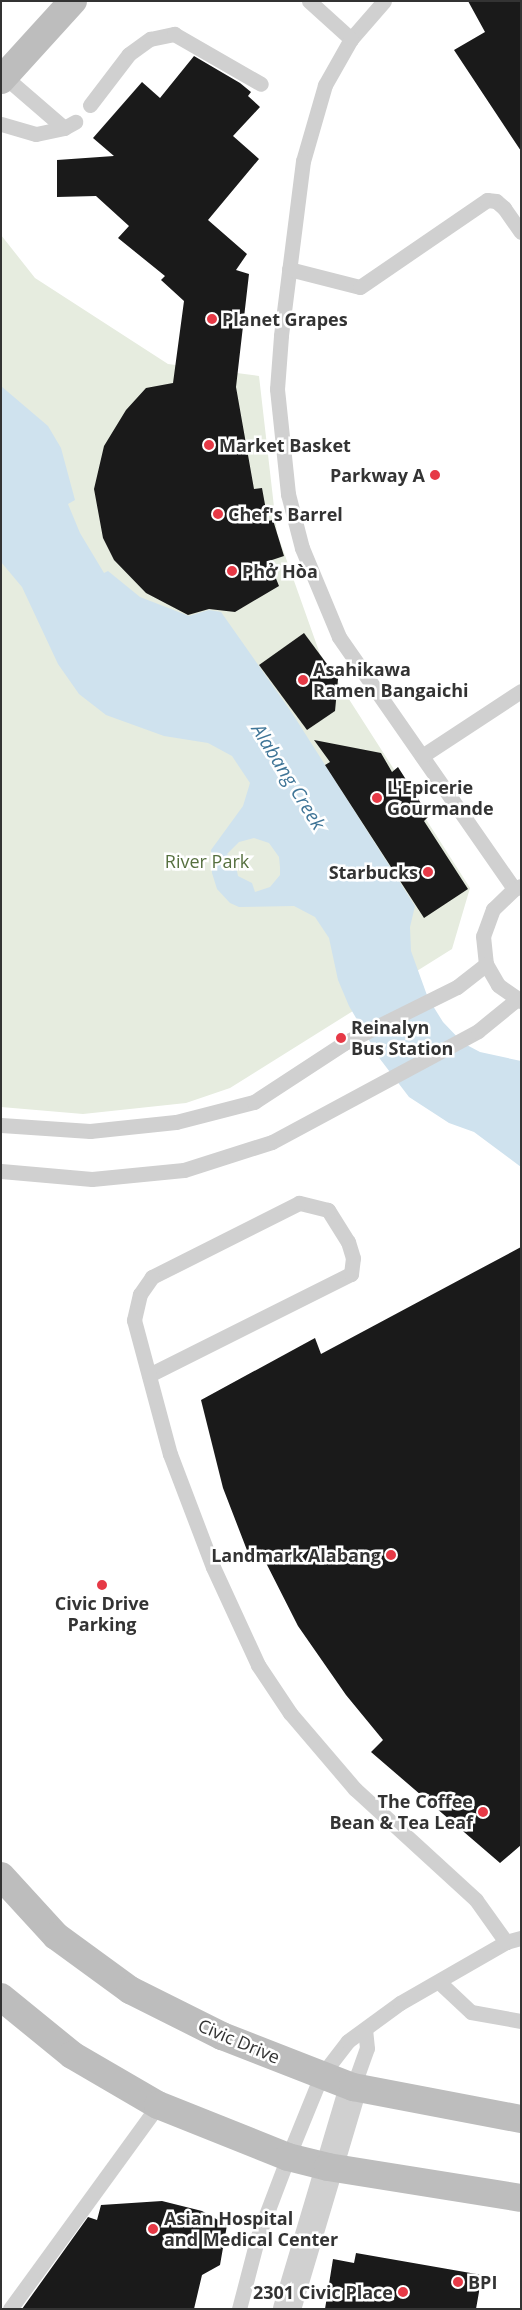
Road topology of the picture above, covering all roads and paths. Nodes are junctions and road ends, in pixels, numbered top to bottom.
1 (73, 1) edge
2 (309, 1) edge
3 (384, 1) edge
4 (351, 39) junction
5 (3, 78) edge
6 (262, 84) dead end
7 (90, 105) dead end
8 (1, 124) edge
9 (521, 232) edge
10 (289, 269) junction
11 (521, 691) edge
12 (422, 756) junction
13 (517, 888) edge
14 (486, 964) junction
15 (518, 1001) edge
16 (1, 1125) edge
17 (1, 1171) edge
18 (149, 1375) junction
19 (1, 1876) edge
20 (514, 1940) edge
21 (439, 1982) junction
22 (1, 1997) edge
23 (521, 2021) edge
24 (365, 2030) junction
25 (321, 2076) junction
26 (353, 2087) junction
27 (158, 2105) junction
28 (521, 2120) edge
29 (288, 2157) junction
30 (328, 2167) junction
31 (521, 2198) edge
32 (10, 2309) edge
33 (238, 2309) edge
34 (287, 2309) edge

1 - 5 main road
2 - 4 lane
3 - 4 lane
4 - 10 lane
5 - 8 lane
6 - 7 lane
9 - 10 lane
10 - 12 lane
11 - 12 lane
12 - 13 lane
13 - 14 lane
14 - 15 lane
14 - 16 lane
15 - 17 lane
18 - 18 lane
18 - 20 lane
19 - 25 main road, Civic Drive
20 - 21 lane
21 - 23 lane
21 - 24 lane
22 - 27 main road
24 - 25 lane
24 - 26 lane
25 - 26 main road, Civic Drive
25 - 29 lane
26 - 28 main road, Civic Drive
26 - 30 street
27 - 29 main road
27 - 32 lane
29 - 30 main road
29 - 33 lane
30 - 31 main road
30 - 34 street

